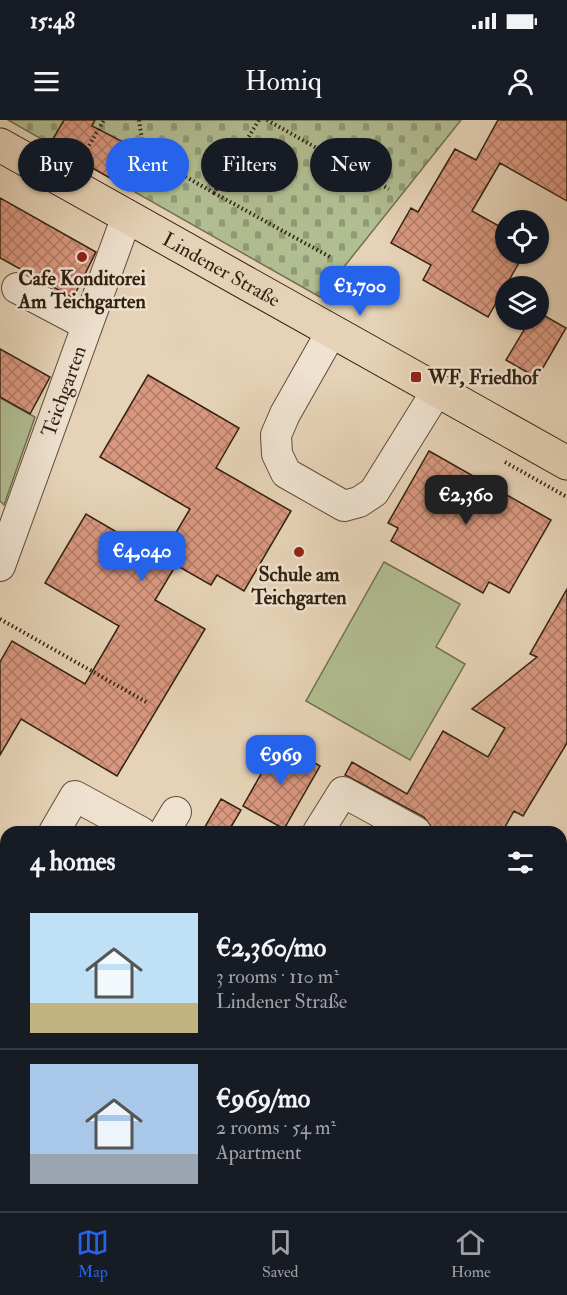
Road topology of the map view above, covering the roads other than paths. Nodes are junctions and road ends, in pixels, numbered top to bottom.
1 (0, 145) edge
2 (127, 216) junction
3 (17, 288) dead end
4 (87, 325) junction
5 (332, 331) junction
6 (438, 389) junction
7 (567, 463) edge
8 (0, 566) edge
9 (58, 826) edge
10 (130, 826) edge
11 (322, 826) edge
12 (405, 826) edge

1 - 2 main road, Lindener Straße
2 - 4 street, Teichgarten
2 - 5 main road, Lindener Straße
3 - 4 street
4 - 8 street, Teichgarten
5 - 6 main road, Lindener Straße
5 - 6 street
6 - 7 main road, Lindener Straße
9 - 10 street
11 - 12 street

